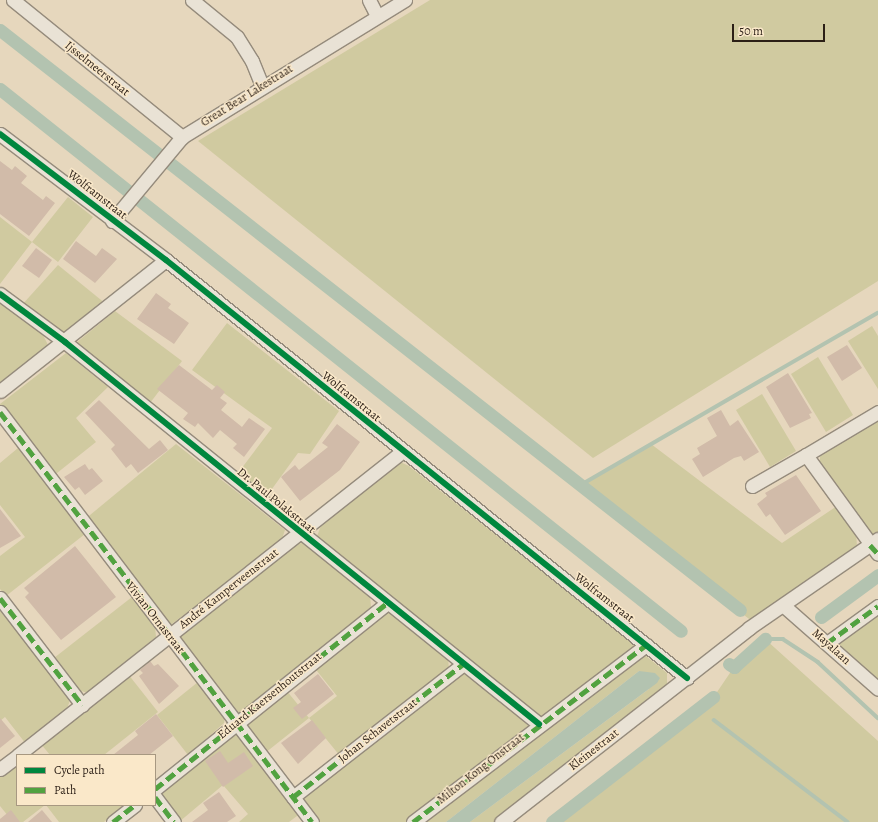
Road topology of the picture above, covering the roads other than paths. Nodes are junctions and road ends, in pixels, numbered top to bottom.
1 (13, 0) edge
2 (192, 0) edge
3 (369, 0) edge
4 (405, 0) edge
5 (377, 16) junction
6 (262, 86) junction
7 (0, 134) edge
8 (182, 137) junction
9 (115, 217) junction
10 (166, 260) junction
11 (0, 294) edge
12 (65, 342) junction
13 (0, 391) edge
14 (0, 412) edge
15 (878, 412) edge
16 (402, 452) junction
17 (806, 455) junction
18 (752, 486) dead end
19 (300, 534) junction
20 (875, 546) edge
21 (0, 598) edge
22 (387, 603) junction
23 (784, 606) junction
24 (878, 606) edge
25 (168, 636) junction
26 (827, 643) junction
27 (646, 645) junction
28 (463, 664) junction
29 (687, 678) junction
30 (878, 689) edge
31 (82, 705) junction
32 (236, 723) junction
33 (539, 724) junction
34 (21, 754) edge
35 (16, 758) edge
36 (0, 770) edge
37 (156, 788) edge
38 (293, 797) junction
39 (156, 798) edge
40 (134, 806) edge
41 (113, 822) edge
42 (174, 822) edge
43 (312, 822) edge
44 (413, 822) edge
45 (501, 822) edge

1 - 8 street, Ijsselmeerstraat
2 - 6 street
3 - 5 street
4 - 5 street, Great Bear Lakestraat
5 - 6 street, Great Bear Lakestraat
6 - 8 street, Great Bear Lakestraat
7 - 9 street, Wolframstraat
8 - 9 street, Great Bear Lakestraat
9 - 10 street, Wolframstraat
10 - 12 street
10 - 16 street, Wolframstraat
11 - 12 street, Dr. Paul Polakstraat
12 - 13 street
12 - 19 street, Dr. Paul Polakstraat
14 - 25 street, Vivian Ornastraat
15 - 17 street
16 - 19 street, André Kamperveenstraat
16 - 27 street, Wolframstraat
17 - 18 street
17 - 20 street
19 - 22 street, Dr. Paul Polakstraat
19 - 25 street, André Kamperveenstraat
20 - 23 street, Kleinestraat
21 - 31 street
22 - 28 street, Dr. Paul Polakstraat
22 - 32 street, Eduard Kaersenhoutstraat
23 - 26 street, Mayalaan
23 - 29 street, Kleinestraat
24 - 26 street
25 - 31 street, André Kamperveenstraat
25 - 32 street, Vivian Ornastraat
26 - 30 street, Mayalaan
27 - 29 street, Wolframstraat
27 - 33 street, Milton Kong Onstraat
28 - 33 street, Dr. Paul Polakstraat
28 - 38 street, Johan Schavetstraat
29 - 45 street, Kleinestraat
31 - 34 street, André Kamperveenstraat
32 - 37 street, Eduard Kaersenhoutstraat
32 - 38 street, Vivian Ornastraat
33 - 44 street, Milton Kong Onstraat
35 - 36 street, André Kamperveenstraat
38 - 43 street, Vivian Ornastraat
39 - 42 street
40 - 41 street

